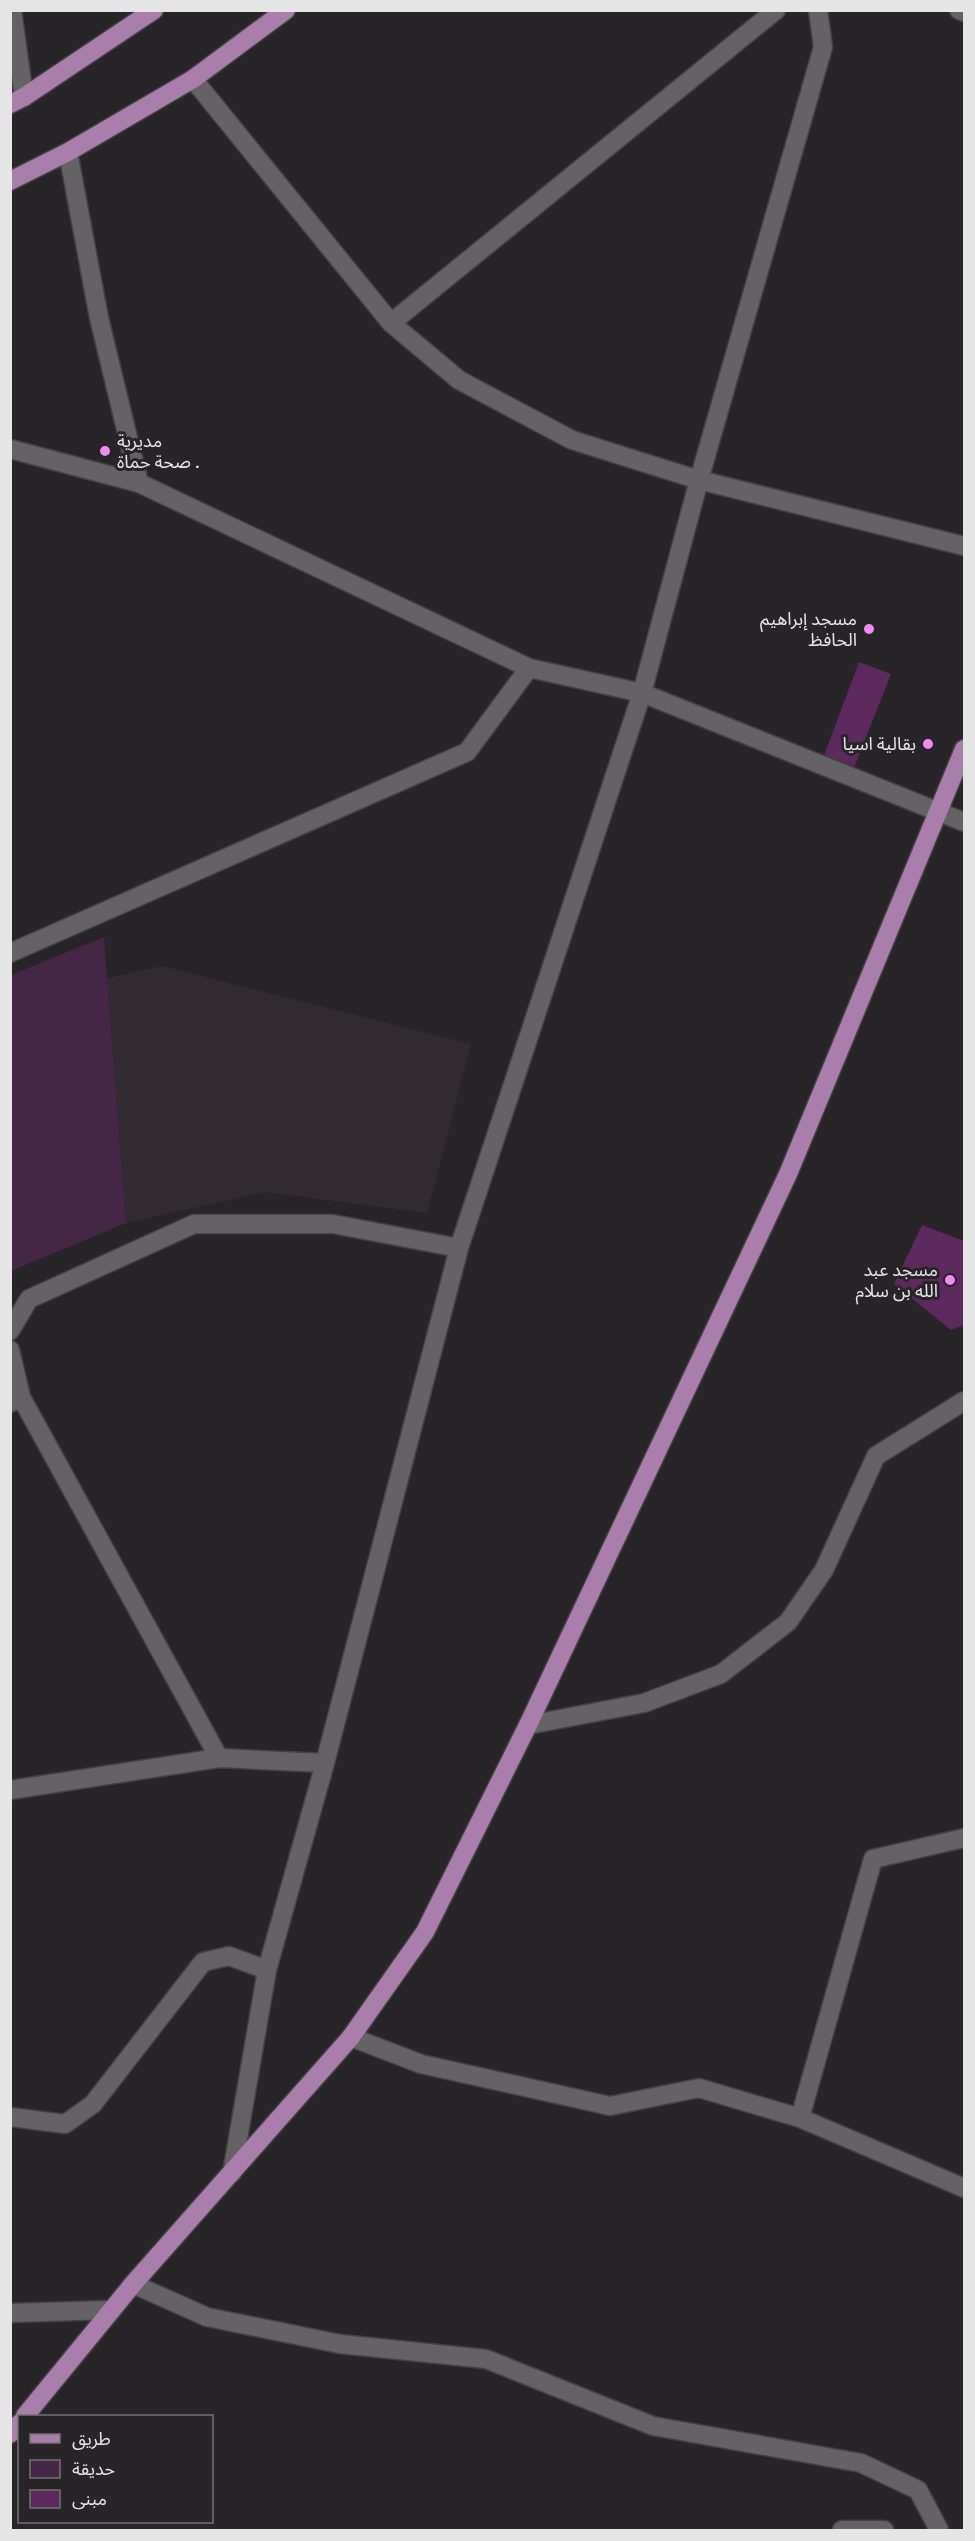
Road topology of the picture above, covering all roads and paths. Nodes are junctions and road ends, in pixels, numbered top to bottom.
1 (12, 10) edge
2 (154, 10) edge
3 (286, 10) edge
4 (776, 10) edge
5 (818, 10) edge
6 (958, 10) edge
7 (964, 12) edge
8 (193, 79) junction
9 (17, 100) edge
10 (68, 152) junction
11 (10, 181) edge
12 (391, 323) junction
13 (10, 449) edge
14 (699, 480) junction
15 (139, 483) junction
16 (964, 546) edge
17 (529, 668) junction
18 (642, 693) junction
19 (964, 749) edge
20 (940, 811) junction
21 (964, 822) edge
22 (10, 953) edge
23 (459, 1248) junction
24 (10, 1331) edge
25 (10, 1350) edge
26 (16, 1400) edge
27 (964, 1401) edge
28 (528, 1725) junction
29 (219, 1758) junction
30 (325, 1763) junction
31 (10, 1790) edge
32 (964, 1838) edge
33 (267, 1970) junction
34 (351, 2037) junction
35 (10, 2117) edge
36 (800, 2118) junction
37 (232, 2173) junction
38 (964, 2188) edge
39 (132, 2283) junction
40 (112, 2310) junction
41 (10, 2313) edge
42 (26, 2415) edge
43 (842, 2530) edge
44 (884, 2530) edge
45 (939, 2530) edge

1 - 9 street
2 - 9 main road
3 - 8 main road
4 - 12 street
5 - 14 street
6 - 7 street
8 - 10 main road
8 - 12 street
10 - 11 main road
10 - 15 street
12 - 14 street
13 - 15 street
14 - 16 street
14 - 18 street
15 - 17 street
17 - 18 street
17 - 22 street
18 - 20 street
18 - 23 street
19 - 20 main road
20 - 21 street
20 - 28 main road
23 - 24 street
23 - 30 street
25 - 26 street
26 - 29 street
27 - 28 street
28 - 34 main road
29 - 30 street
29 - 31 street
30 - 33 street
32 - 36 street
33 - 35 street
33 - 37 street
34 - 36 street
34 - 37 main road
36 - 38 street
37 - 39 main road
39 - 40 main road
39 - 45 street
40 - 41 street
40 - 42 main road
43 - 44 street

